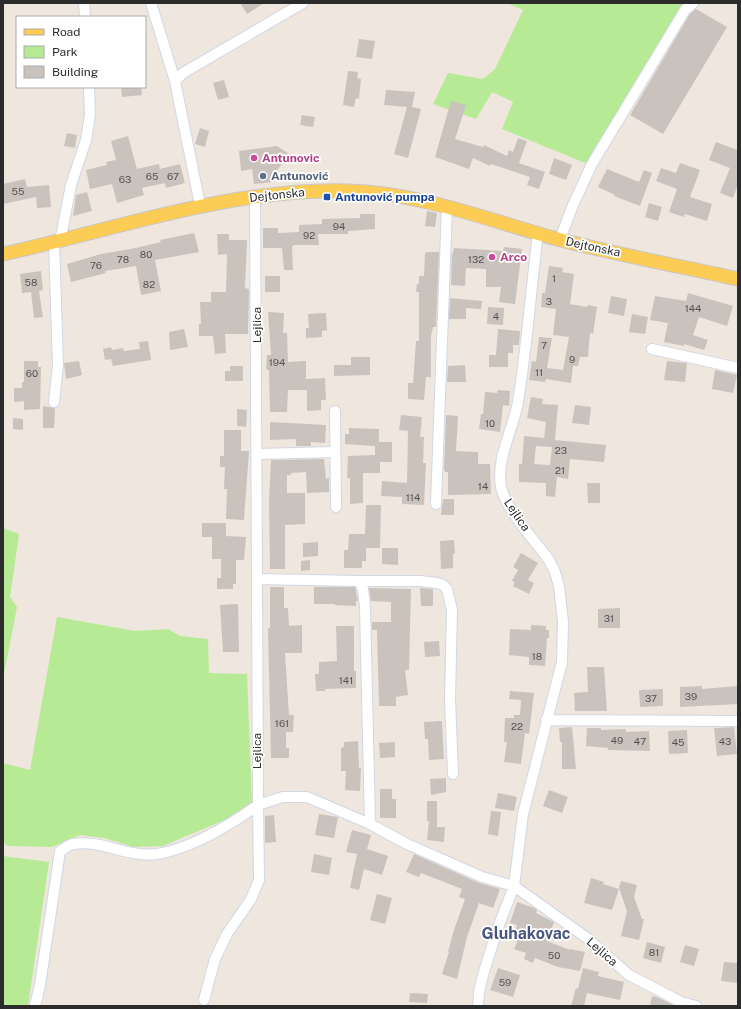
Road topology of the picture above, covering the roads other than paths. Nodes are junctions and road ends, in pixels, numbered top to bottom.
1 (84, 3) edge
2 (151, 3) edge
3 (303, 3) edge
4 (693, 3) edge
5 (85, 16) edge
6 (175, 81) junction
7 (89, 88) edge
8 (256, 196) junction
9 (200, 206) junction
10 (446, 206) junction
11 (538, 233) junction
12 (560, 240) junction
13 (57, 242) junction
14 (3, 254) edge
15 (738, 279) edge
16 (652, 349) dead end
17 (738, 368) edge
18 (54, 402) dead end
19 (335, 411) dead end
20 (335, 452) junction
21 (258, 454) junction
22 (436, 504) dead end
23 (336, 508) dead end
24 (257, 578) junction
25 (359, 581) junction
26 (546, 720) junction
27 (738, 721) edge
28 (453, 774) dead end
29 (258, 804) junction
30 (370, 824) junction
31 (514, 886) junction
32 (204, 1000) dead end
33 (35, 1006) edge
34 (478, 1006) edge
35 (696, 1006) edge

1 - 5 street
2 - 6 street
3 - 6 street
4 - 12 street
6 - 9 street
7 - 13 street
8 - 9 main road, Dejtonska
8 - 10 main road, Dejtonska
8 - 21 street, Lejlica
9 - 13 main road, Dejtonska
10 - 11 main road, Dejtonska
10 - 22 street
11 - 12 main road, Dejtonska
11 - 26 street, Lejlica
12 - 15 main road, Dejtonska
13 - 14 main road, Dejtonska
13 - 18 street
16 - 17 street
19 - 20 street
20 - 21 street
20 - 23 street
21 - 24 street, Lejlica
24 - 25 street
24 - 29 street, Lejlica
25 - 28 street
25 - 30 street
26 - 27 street
26 - 31 street, Lejlica
29 - 30 street, Lejlica
29 - 32 street
29 - 33 street
30 - 31 street, Lejlica
31 - 34 street, Lejlica
31 - 35 street, Lejlica

